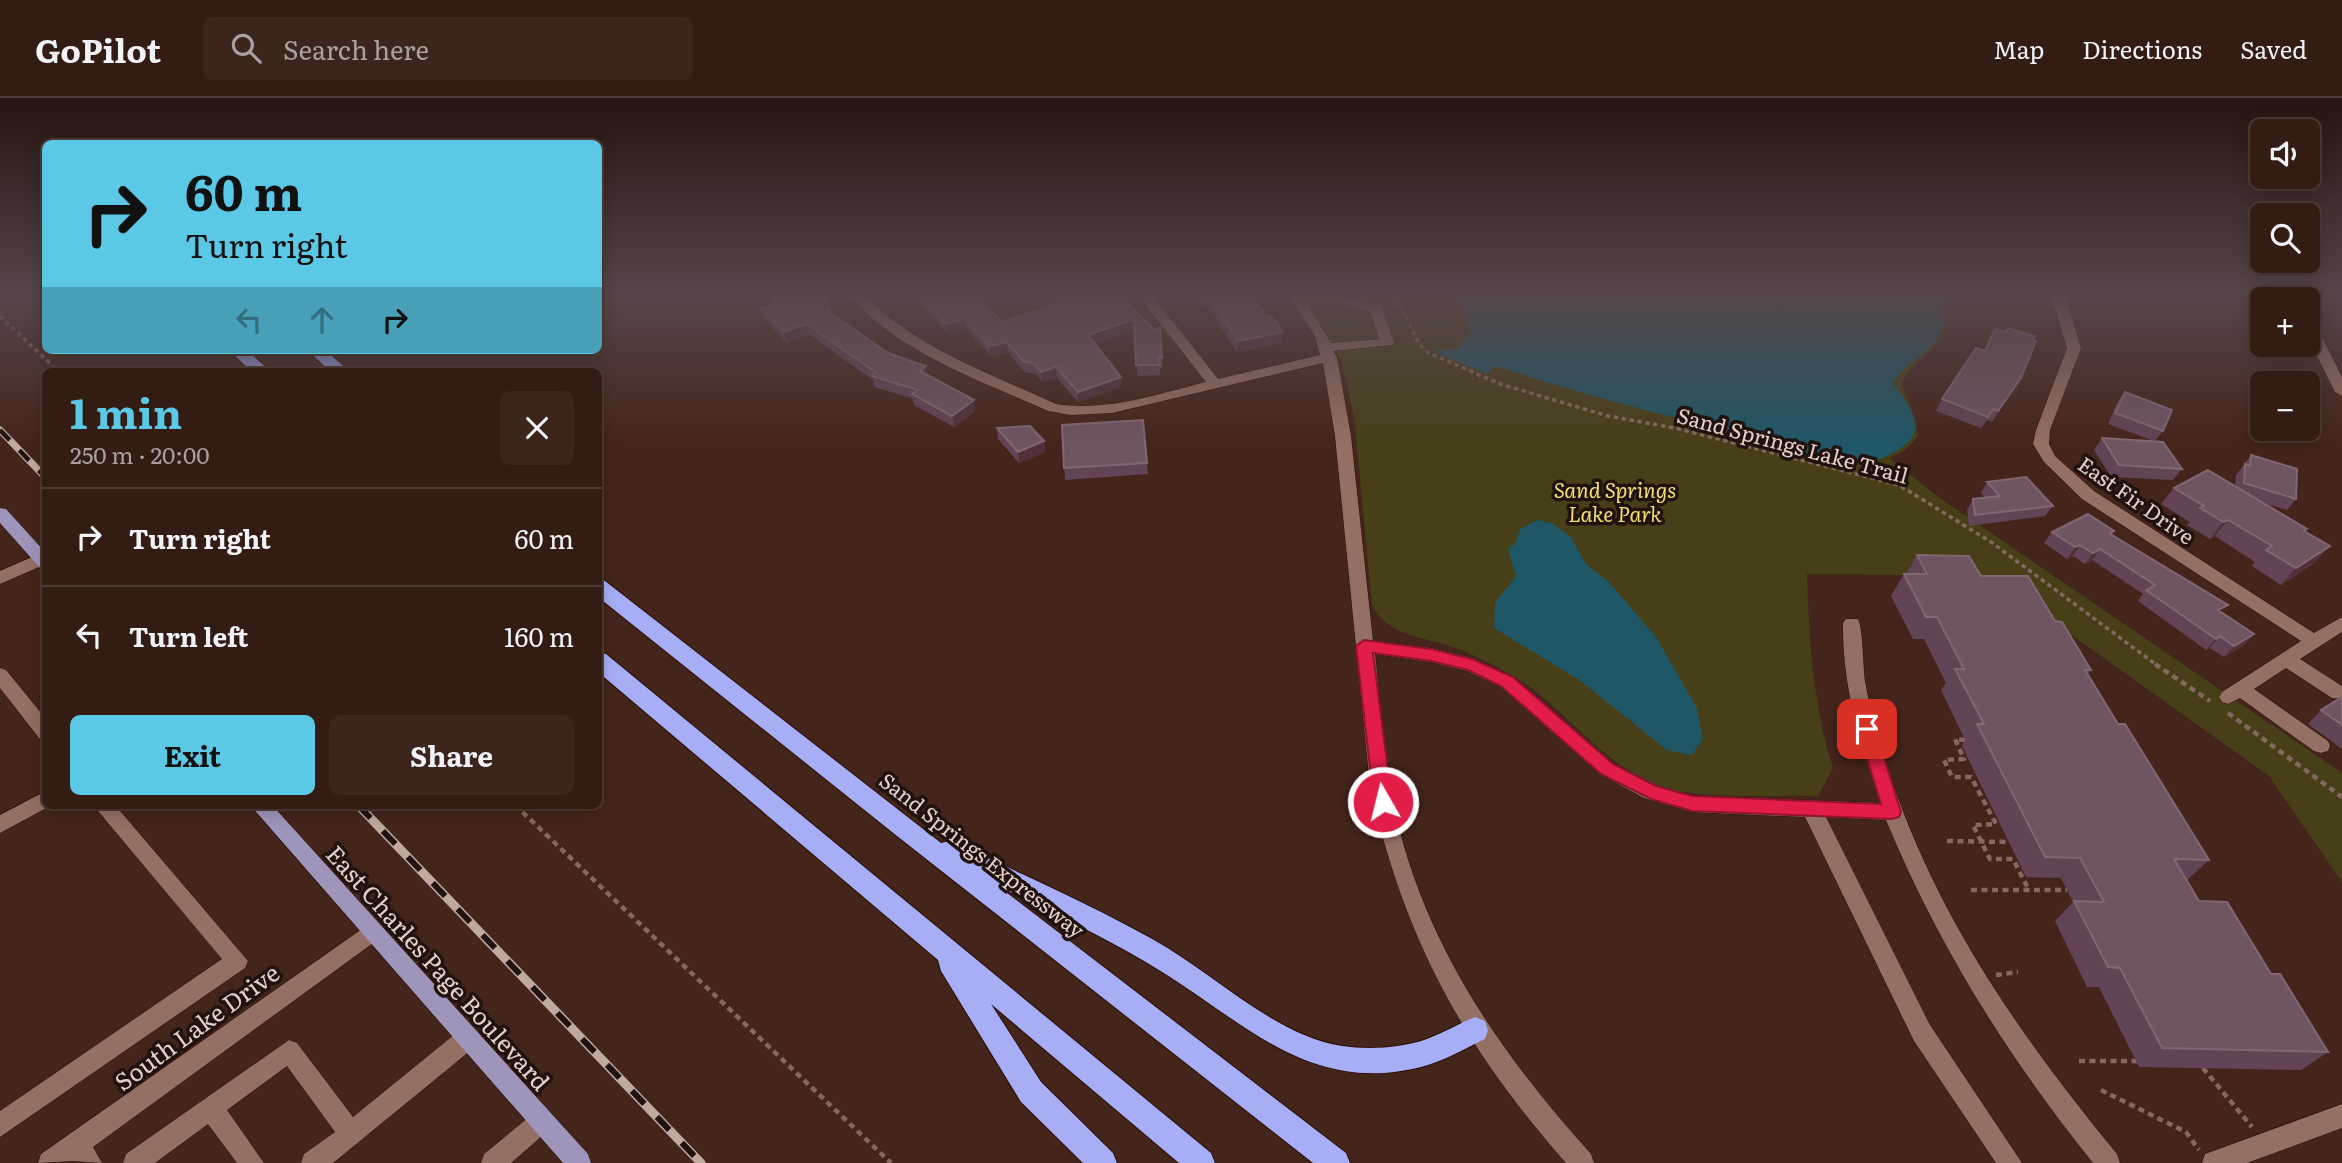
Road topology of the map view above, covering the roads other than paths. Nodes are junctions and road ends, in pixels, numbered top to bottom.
1 (924, 345) edge
2 (1184, 345) edge
3 (1324, 345) edge
4 (1373, 345) edge
5 (2073, 345) edge
6 (2320, 347) edge
7 (1328, 353) junction
8 (242, 354) edge
9 (320, 354) edge
10 (258, 368) edge
11 (336, 368) edge
12 (1214, 384) junction
13 (2342, 392) edge
14 (0, 513) edge
15 (42, 561) edge
16 (42, 562) edge
17 (0, 578) edge
18 (602, 589) edge
19 (1852, 623) dead end
20 (2332, 634) edge
21 (1364, 646) junction
22 (2287, 660) junction
23 (602, 663) edge
24 (0, 675) edge
25 (2338, 693) dead end
26 (42, 728) edge
27 (2322, 746) dead end
28 (42, 801) edge
29 (106, 809) edge
30 (264, 809) edge
31 (1812, 810) junction
32 (1892, 812) junction
33 (0, 825) edge
34 (905, 829) junction
35 (372, 931) junction
36 (939, 946) junction
37 (1475, 1030) junction
38 (468, 1038) junction
39 (211, 1108) junction
40 (2342, 1116) edge
41 (542, 1121) junction
42 (0, 1125) edge
43 (351, 1134) junction
44 (83, 1154) edge
45 (2207, 1158) edge
46 (50, 1163) edge
47 (135, 1163) edge
48 (252, 1163) edge
49 (313, 1163) edge
50 (494, 1163) edge
51 (579, 1163) edge
52 (1103, 1163) edge
53 (1201, 1163) edge
54 (1336, 1163) edge
55 (1581, 1163) edge
56 (2010, 1163) edge
57 (2108, 1163) edge

1 - 12 street
2 - 12 street
3 - 7 street
4 - 7 street
5 - 20 street, East Fir Drive
6 - 13 street
7 - 12 street
7 - 21 street
8 - 10 highway
9 - 11 highway
14 - 15 main road
16 - 17 street
18 - 34 highway, Sand Springs Expressway
19 - 32 street
20 - 22 street
21 - 31 street
21 - 37 street
22 - 25 street
22 - 27 street
23 - 36 highway
24 - 26 street
28 - 33 street
29 - 42 street
30 - 35 main road, East Charles Page Boulevard
31 - 32 street
31 - 56 street
32 - 57 street
34 - 37 highway
34 - 54 highway, Sand Springs Expressway
35 - 38 main road, East Charles Page Boulevard
35 - 44 street, South Lake Drive
36 - 52 highway
36 - 53 highway
37 - 55 street
38 - 41 main road, East Charles Page Boulevard
38 - 43 street
39 - 43 street
39 - 47 street
39 - 48 street
40 - 45 street
41 - 50 street
41 - 51 main road, East Charles Page Boulevard
43 - 49 street
44 - 46 street, South Lake Drive

